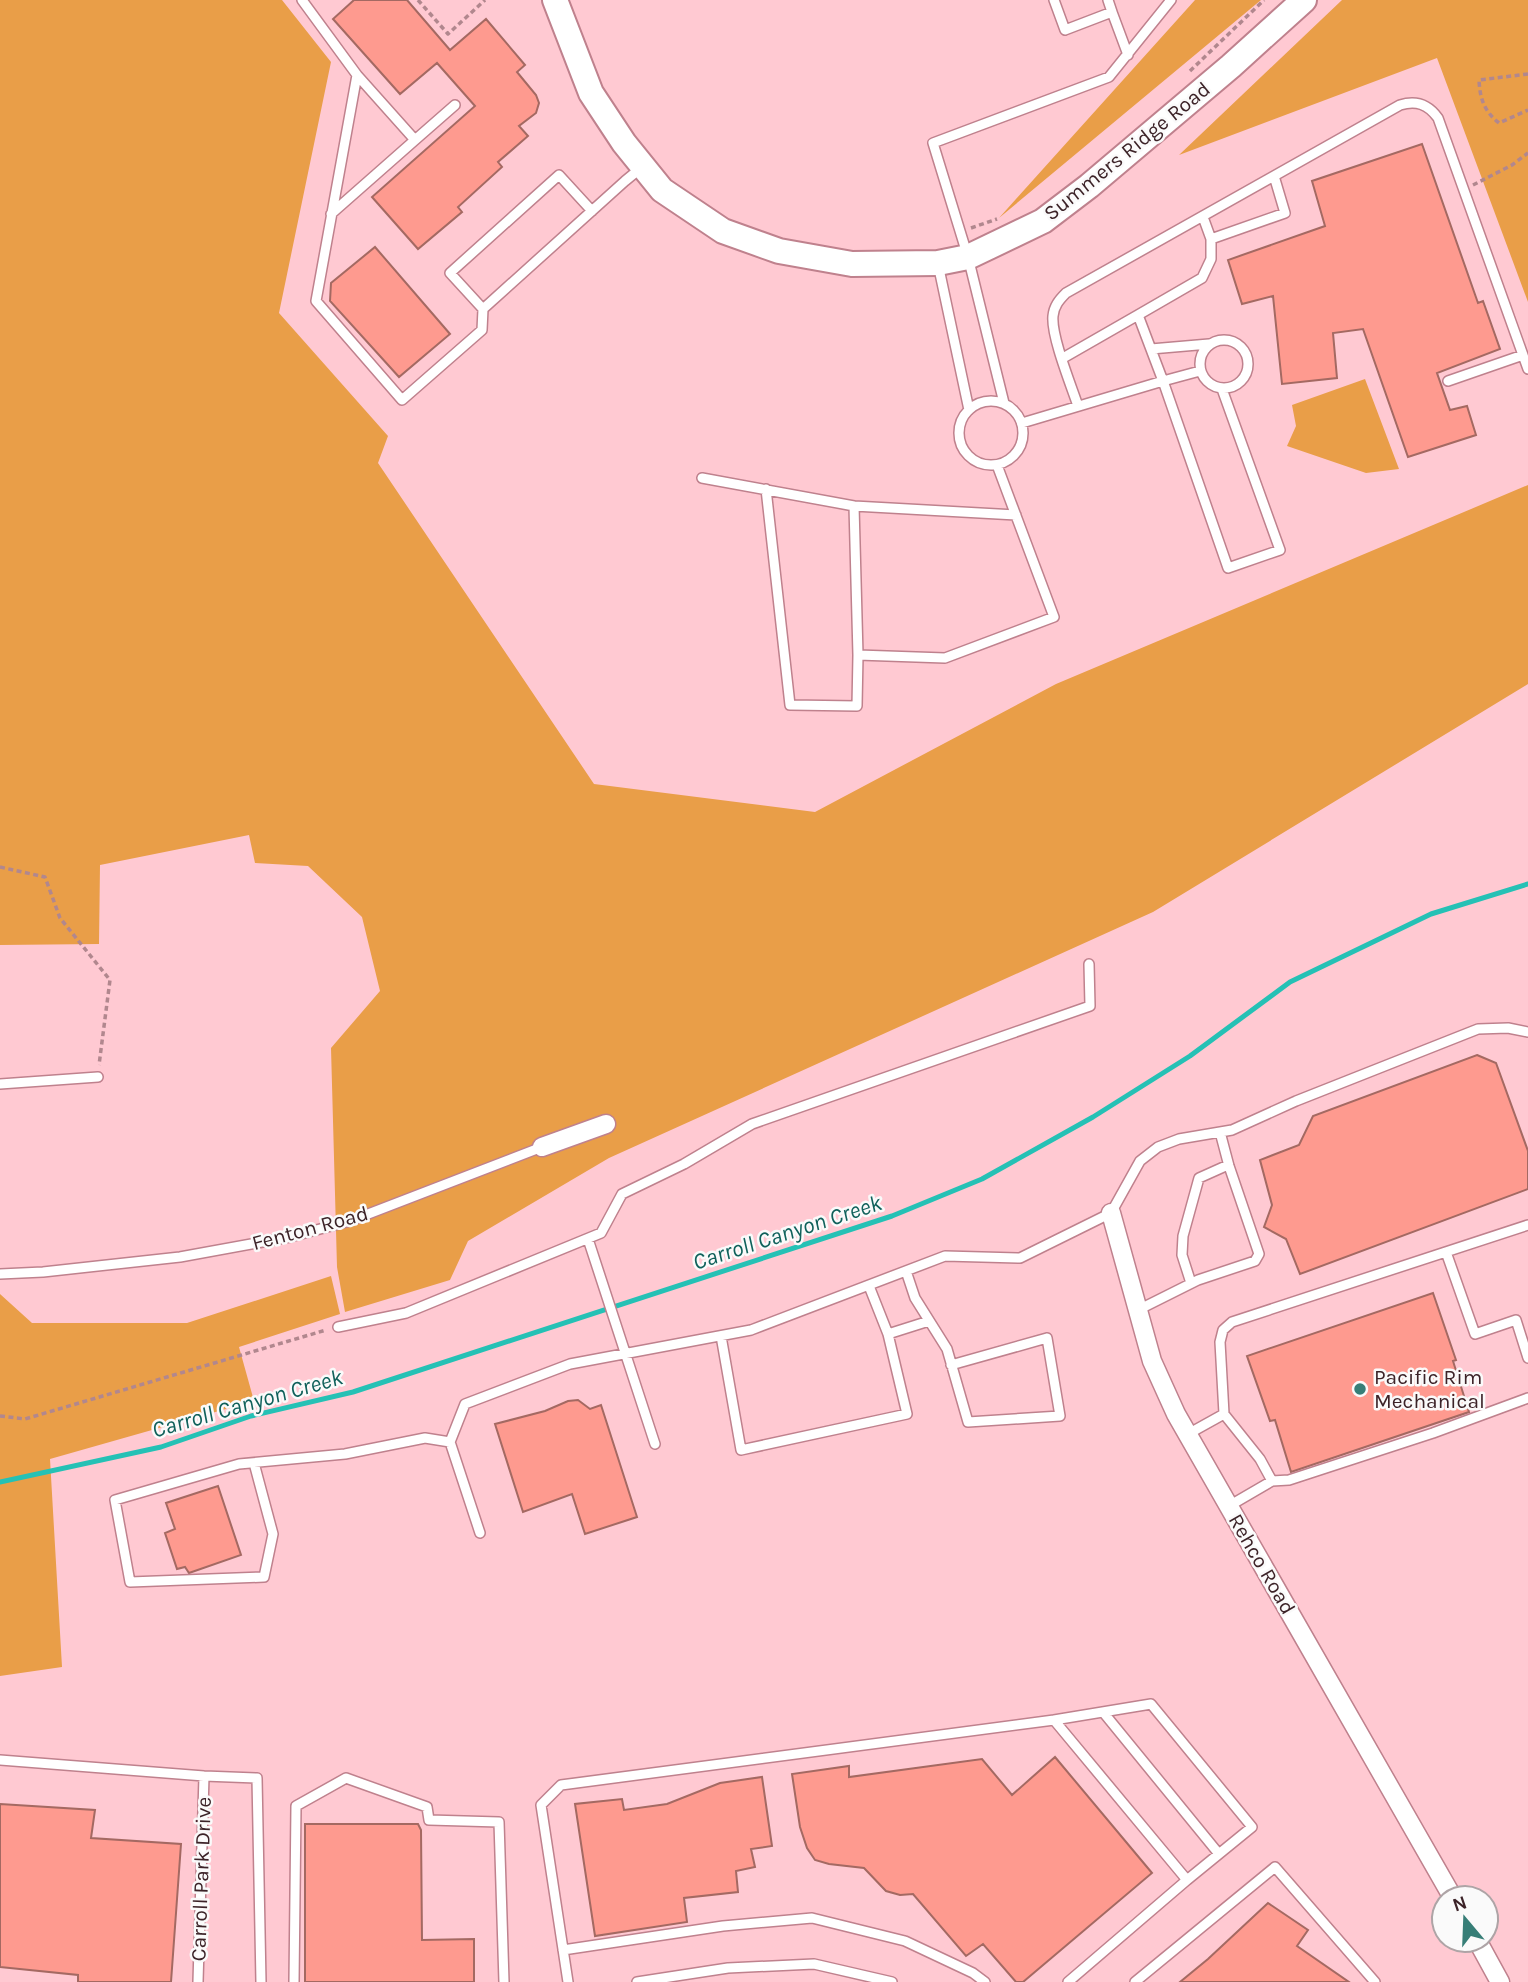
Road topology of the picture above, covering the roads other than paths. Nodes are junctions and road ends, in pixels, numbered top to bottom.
1 (302, 0) edge
2 (555, 0) edge
3 (1054, 0) edge
4 (1108, 0) edge
5 (1171, 0) edge
6 (1304, 0) edge
7 (1112, 12) junction
8 (1128, 55) junction
9 (357, 75) junction
10 (455, 105) dead end
11 (415, 140) junction
12 (643, 166) junction
13 (1274, 176) junction
14 (592, 211) junction
15 (331, 214) junction
16 (1203, 217) junction
17 (1210, 239) junction
18 (968, 257) junction
19 (938, 262) junction
20 (483, 309) junction
21 (1139, 315) junction
22 (1210, 344) junction
23 (1151, 349) junction
24 (1523, 355) junction
25 (1063, 358) junction
26 (1528, 369) edge
27 (1200, 371) junction
28 (1163, 380) junction
29 (1448, 381) dead end
30 (1222, 389) junction
31 (1003, 403) junction
32 (1078, 406) junction
33 (969, 410) junction
34 (1022, 423) junction
35 (997, 465) junction
36 (702, 478) dead end
37 (766, 489) junction
38 (855, 506) junction
39 (1016, 515) junction
40 (858, 656) junction
41 (1088, 964) dead end
42 (1528, 1032) edge
43 (97, 1077) road end
44 (0, 1084) edge
45 (606, 1124) dead end
46 (1220, 1132) junction
47 (542, 1147) joint
48 (1228, 1165) junction
49 (1111, 1213) junction
50 (1528, 1225) edge
51 (588, 1239) junction
52 (1446, 1252) junction
53 (906, 1271) junction
54 (0, 1274) edge
55 (1191, 1283) junction
56 (869, 1286) junction
57 (1138, 1310) junction
58 (929, 1321) junction
59 (338, 1327) road end
60 (888, 1334) junction
61 (721, 1336) junction
62 (626, 1354) junction
63 (1528, 1358) edge
64 (951, 1365) junction
65 (1528, 1398) edge
66 (1224, 1414) junction
67 (1188, 1434) junction
68 (450, 1442) junction
69 (655, 1444) dead end
70 (254, 1463) junction
71 (1272, 1481) junction
72 (1229, 1506) junction
73 (480, 1533) dead end
74 (1103, 1712) junction
75 (1054, 1720) junction
76 (0, 1760) edge
77 (204, 1776) junction
78 (1219, 1854) junction
79 (1187, 1880) junction
80 (1444, 1884) edge
81 (563, 1950) junction
82 (1484, 1954) edge
83 (198, 1982) edge
84 (261, 1982) edge
85 (294, 1982) edge
86 (504, 1982) edge
87 (568, 1982) edge
88 (637, 1982) edge
89 (892, 1982) edge
90 (985, 1982) edge
91 (1068, 1982) edge
92 (1135, 1982) edge
93 (1375, 1982) edge
94 (1500, 1982) edge

1 - 9 lane
2 - 12 street, Summers Ridge Road
3 - 7 lane
4 - 7 lane
5 - 8 lane
6 - 18 street, Summers Ridge Road
7 - 8 lane
8 - 18 lane
9 - 11 lane
9 - 15 lane
10 - 11 lane
11 - 15 lane
12 - 14 lane
12 - 19 street, Summers Ridge Road
13 - 16 lane
13 - 17 lane
13 - 24 lane
14 - 20 lane
14 - 20 lane
15 - 20 lane
16 - 17 lane
16 - 25 lane
17 - 21 lane
18 - 19 street, Summers Ridge Road
18 - 31 lane
19 - 33 lane
21 - 23 lane
21 - 25 lane
22 - 23 lane
22 - 27 lane
22 - 30 lane
23 - 28 lane
24 - 26 lane
24 - 29 lane
25 - 32 lane
27 - 28 lane
27 - 30 lane
28 - 30 lane
28 - 32 lane
31 - 33 lane
31 - 34 lane
32 - 34 lane
33 - 35 lane
34 - 35 lane
35 - 39 lane
36 - 37 lane
37 - 38 lane
37 - 40 lane
38 - 39 lane
38 - 40 lane
39 - 40 lane
41 - 51 lane
42 - 46 lane
43 - 44 lane
45 - 47 street, Fenton Road
46 - 48 lane
46 - 49 lane
47 - 54 lane, Fenton Road
48 - 55 lane
48 - 55 lane
49 - 53 lane
49 - 57 street, Rehco Road
50 - 52 lane
51 - 59 lane
51 - 62 lane
52 - 63 lane
52 - 66 lane
53 - 56 lane
53 - 58 lane
55 - 57 lane
56 - 60 lane
56 - 61 lane
57 - 67 street, Rehco Road
58 - 60 lane
58 - 64 lane
60 - 61 lane
61 - 62 lane
62 - 68 lane
62 - 69 lane
64 - 64 lane
65 - 71 lane
66 - 67 lane
66 - 71 lane
67 - 72 street, Rehco Road
68 - 70 lane
68 - 73 lane
70 - 70 lane
71 - 72 lane
72 - 80 street, Rehco Road
74 - 75 lane
74 - 78 lane
74 - 78 lane
75 - 79 lane
75 - 81 lane
76 - 77 lane
77 - 83 lane, Carroll Park Drive
77 - 84 lane
78 - 79 lane
79 - 91 lane
81 - 87 lane
81 - 90 lane
82 - 94 street
85 - 86 lane
88 - 89 lane
92 - 93 lane

